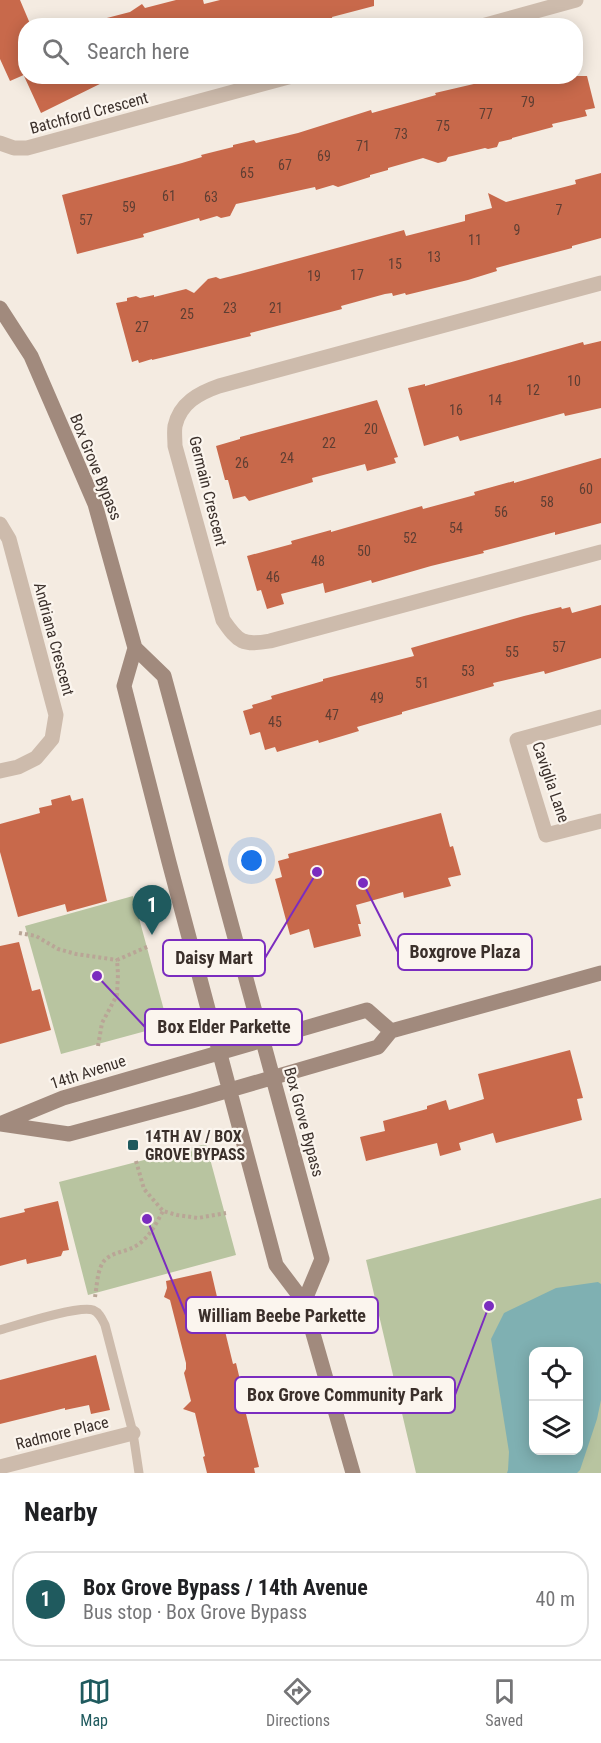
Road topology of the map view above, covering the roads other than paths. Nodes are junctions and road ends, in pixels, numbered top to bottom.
1 (576, 0) edge
2 (511, 18) edge
3 (263, 84) edge
4 (0, 143) edge
5 (601, 283) edge
6 (0, 308) edge
7 (0, 524) edge
8 (601, 552) edge
9 (135, 648) junction
10 (601, 717) edge
11 (0, 771) edge
12 (601, 821) edge
13 (601, 973) edge
14 (391, 1031) junction
15 (263, 1039) junction
16 (219, 1052) junction
17 (273, 1078) junction
18 (230, 1090) junction
19 (0, 1124) edge
20 (304, 1302) junction
21 (0, 1330) edge
22 (133, 1433) junction
23 (0, 1467) edge
24 (139, 1473) edge
25 (353, 1473) edge

1 - 2 street
3 - 4 street, Batchford Crescent
5 - 8 street, Germain Crescent
6 - 9 main road, Box Grove Bypass
7 - 11 street, Andriana Crescent
9 - 15 main road, Box Grove Bypass
9 - 16 main road
10 - 12 street, Caviglia Lane
13 - 14 main road, 14th Avenue
14 - 15 main road, 14th Avenue
14 - 17 main road, 14th Avenue
15 - 16 main road, 14th Avenue
15 - 17 main road, Box Grove Bypass
16 - 18 main road
16 - 19 main road, 14th Avenue
17 - 18 main road, 14th Avenue
17 - 20 main road, Box Grove Bypass
18 - 19 main road, 14th Avenue
18 - 20 main road
20 - 25 main road
21 - 22 lane
22 - 23 street, Radmore Place
22 - 24 lane

